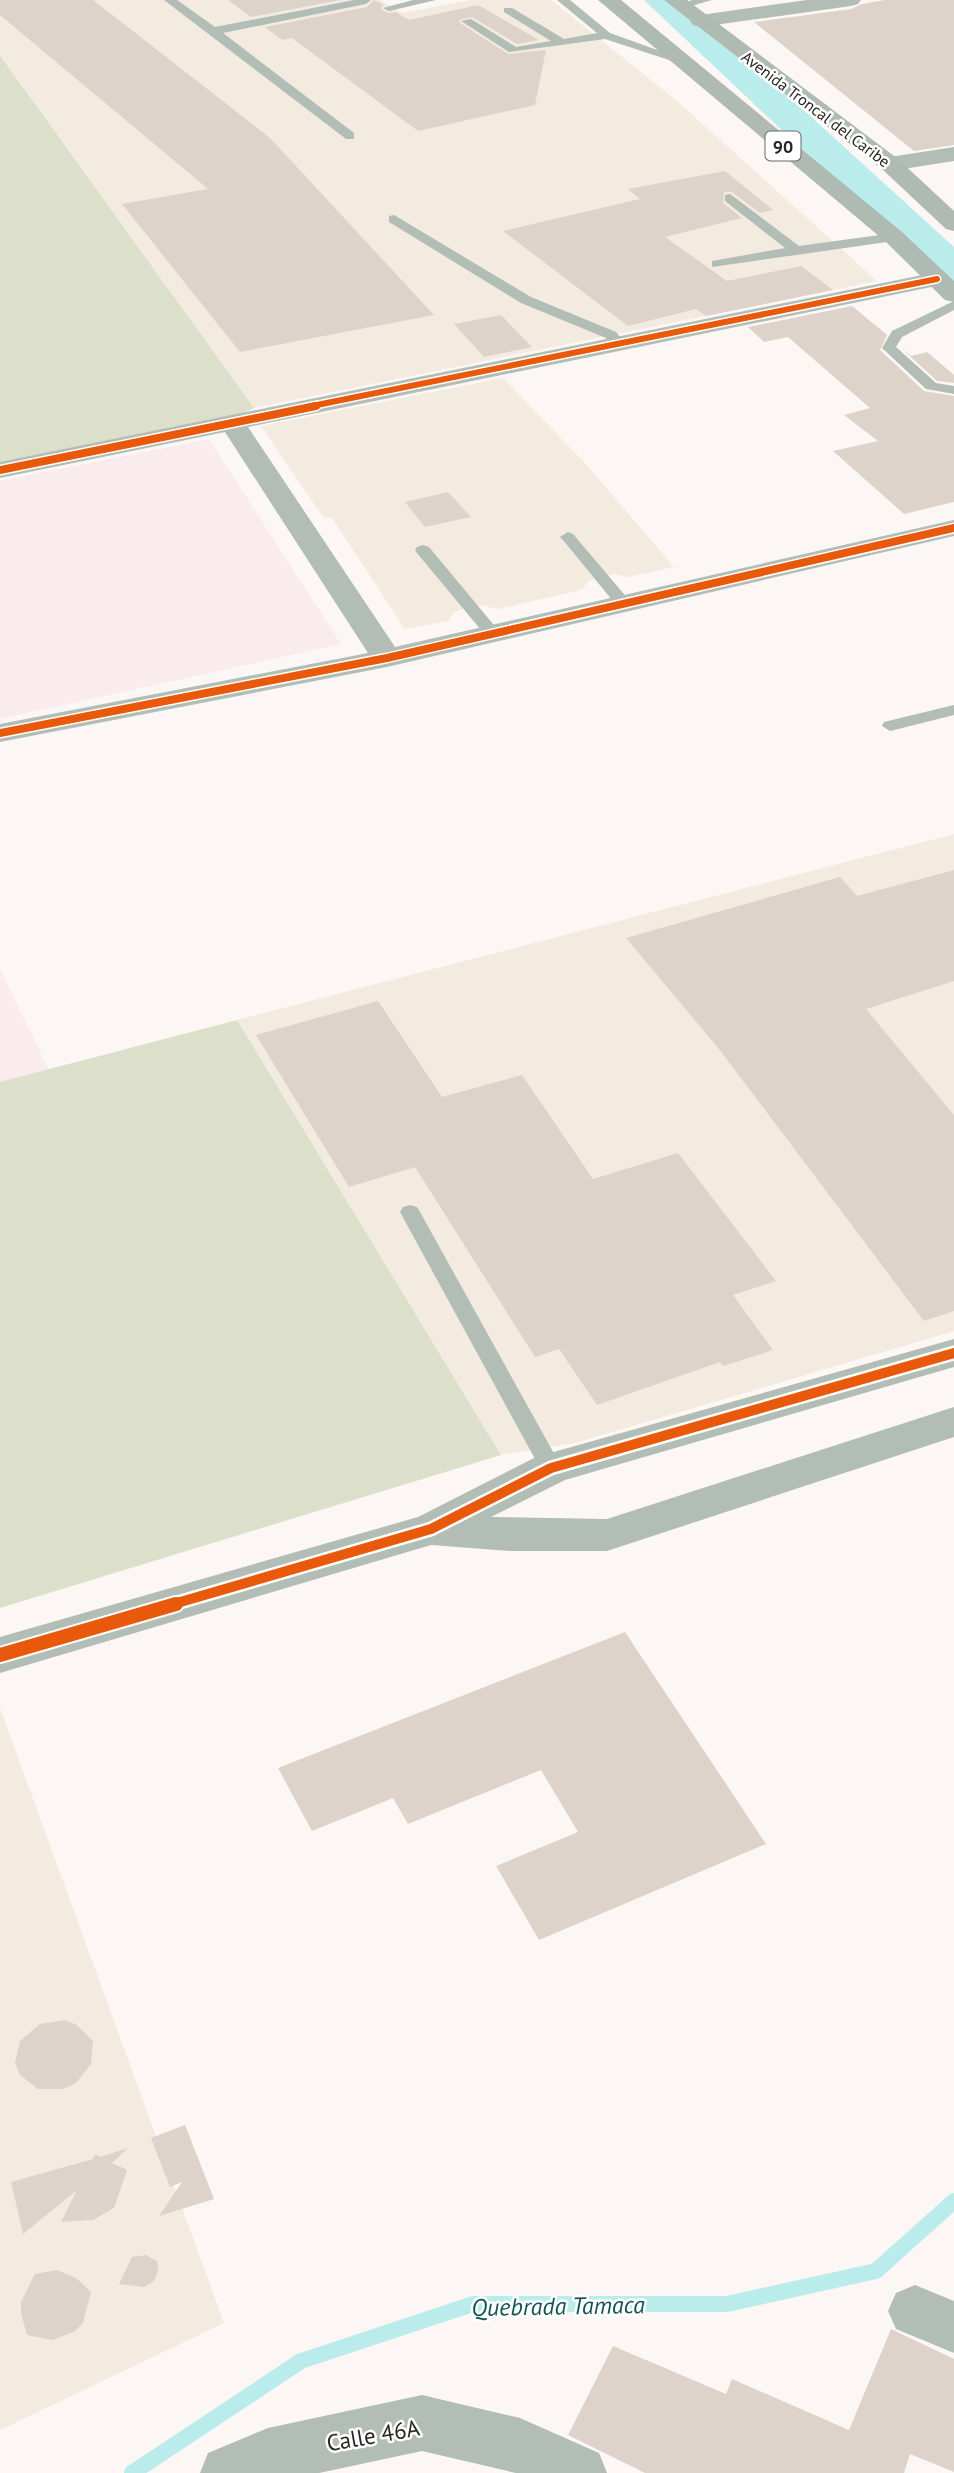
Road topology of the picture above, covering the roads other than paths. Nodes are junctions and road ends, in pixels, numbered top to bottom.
1 (170, 0) edge
2 (430, 0) edge
3 (563, 0) edge
4 (608, 0) edge
5 (851, 0) edge
6 (366, 1) edge
7 (678, 3) edge
8 (508, 10) dead end
9 (703, 10) edge
10 (467, 21) dead end
11 (325, 23) dead end
12 (213, 31) junction
13 (606, 35) junction
14 (244, 40) dead end
15 (230, 43) junction
16 (563, 43) junction
17 (679, 61) junction
18 (350, 136) dead end
19 (954, 154) edge
20 (890, 164) junction
21 (730, 198) dead end
22 (394, 219) dead end
23 (954, 224) edge
24 (894, 237) junction
25 (796, 250) junction
26 (718, 264) dead end
27 (946, 287) edge
28 (954, 305) edge
29 (619, 344) junction
30 (954, 390) edge
31 (232, 423) junction
32 (0, 470) edge
33 (954, 528) edge
34 (568, 537) dead end
35 (423, 550) dead end
36 (623, 603) junction
37 (492, 633) junction
38 (387, 657) junction
39 (954, 710) edge
40 (890, 726) dead end
41 (0, 733) edge
42 (410, 1212) dead end
43 (954, 1353) edge
44 (954, 1422) edge
45 (551, 1468) junction
46 (431, 1529) junction
47 (0, 1656) edge
48 (228, 2473) edge
49 (579, 2473) edge

1 - 12 lane
2 - 11 lane
3 - 13 lane
4 - 17 highway, 90
5 - 9 street
6 - 12 lane
7 - 9 highway, Avenida Troncal del Caribe / 90
8 - 16 lane
9 - 20 highway, Avenida Troncal del Caribe / 90
10 - 16 lane
12 - 15 lane
13 - 16 lane
13 - 17 lane
14 - 15 lane
15 - 18 lane
17 - 24 highway, 90
19 - 20 street
20 - 23 highway, Avenida Troncal del Caribe / 90
21 - 25 lane
22 - 29 lane
24 - 25 lane
24 - 27 highway, 90
25 - 26 lane
27 - 29 street
28 - 30 lane
29 - 31 street
31 - 32 street
31 - 38 street
33 - 36 street
34 - 36 lane
35 - 37 lane
36 - 37 street
37 - 38 street
38 - 41 street
39 - 40 lane
42 - 45 lane
43 - 45 street
44 - 46 street
45 - 46 street
46 - 47 street
48 - 49 street, Calle 46A

